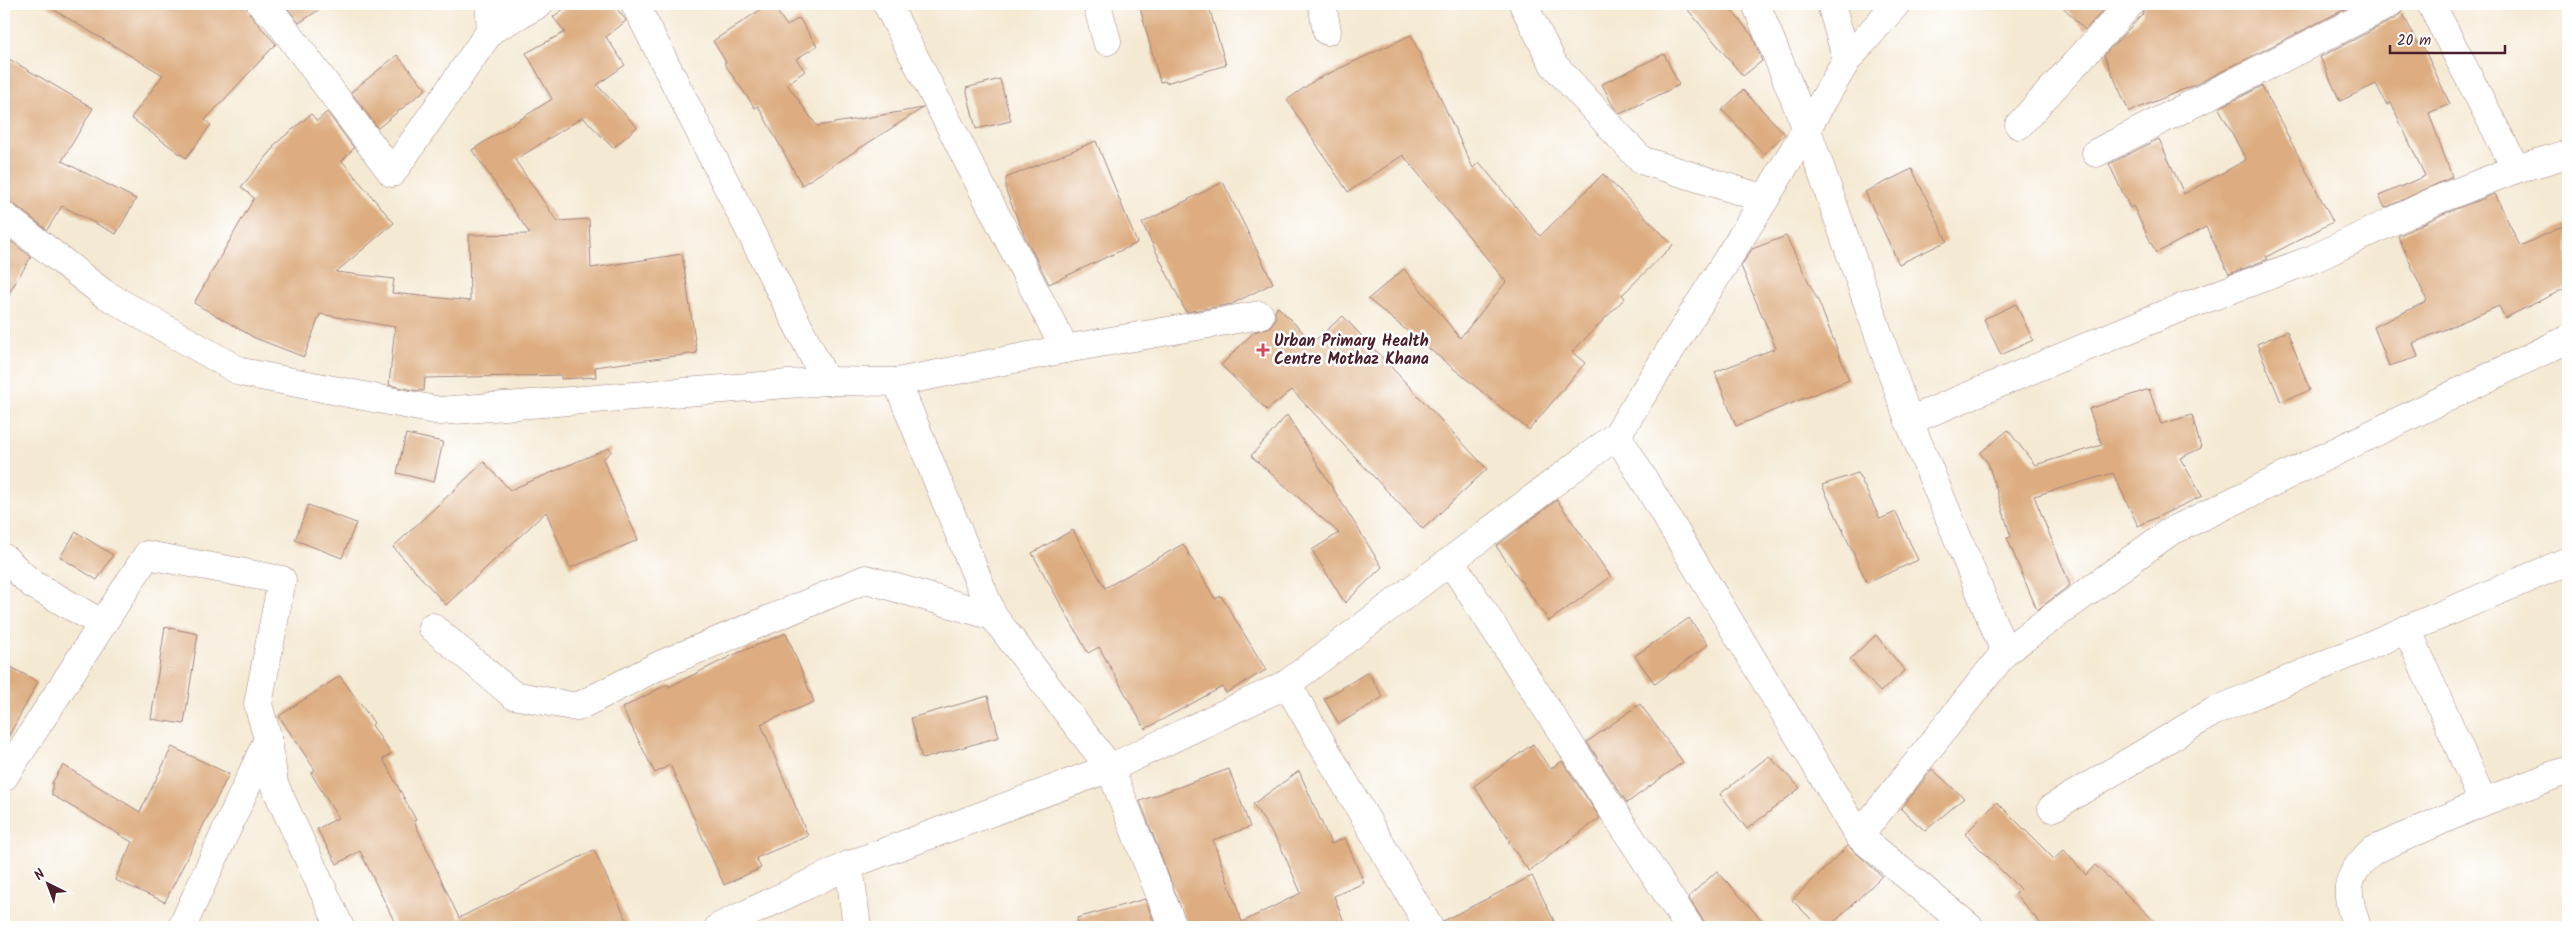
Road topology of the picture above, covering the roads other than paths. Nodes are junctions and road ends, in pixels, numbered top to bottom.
1 (261, 4) edge
2 (489, 4) edge
3 (539, 4) edge
4 (635, 4) edge
5 (887, 4) edge
6 (1097, 4) edge
7 (1322, 4) edge
8 (1523, 4) edge
9 (1756, 4) edge
10 (1831, 4) edge
11 (1896, 4) edge
12 (2130, 4) edge
13 (2388, 4) edge
14 (2432, 4) edge
15 (491, 30) junction
16 (1327, 32) dead end
17 (1107, 41) dead end
18 (1847, 60) junction
19 (2019, 125) dead end
20 (1806, 126) junction
21 (2096, 153) dead end
22 (2568, 154) edge
23 (2516, 169) junction
24 (1765, 200) junction
25 (4, 216) edge
26 (1260, 315) dead end
27 (2568, 339) edge
28 (1065, 349) junction
29 (826, 381) junction
30 (897, 382) junction
31 (1909, 421) junction
32 (1617, 435) junction
33 (4, 558) edge
34 (2568, 561) edge
35 (1451, 562) junction
36 (993, 616) junction
37 (103, 624) junction
38 (432, 627) dead end
39 (2407, 629) junction
40 (2005, 652) junction
41 (1287, 684) junction
42 (268, 739) junction
43 (1110, 768) junction
44 (2568, 770) edge
45 (4, 777) edge
46 (2483, 802) junction
47 (2052, 808) dead end
48 (1859, 836) junction
49 (849, 865) junction
50 (182, 927) edge
51 (340, 927) edge
52 (719, 927) edge
53 (858, 927) edge
54 (1173, 927) edge
55 (1429, 927) edge
56 (1690, 927) edge
57 (1969, 927) edge
58 (2357, 927) edge

1 - 15 street
2 - 15 street
3 - 15 street
4 - 29 street
5 - 28 street
6 - 17 street
7 - 16 street
8 - 24 street
9 - 20 street
10 - 18 street
11 - 18 street
12 - 19 street
13 - 21 street
14 - 23 street
18 - 20 street
20 - 24 street
20 - 31 street
22 - 23 street
23 - 31 street
24 - 32 street
25 - 29 street
26 - 28 street
27 - 40 street
28 - 30 street
29 - 30 street
30 - 36 street
31 - 40 street
32 - 35 street
32 - 48 street
33 - 37 street
34 - 39 street
35 - 41 street
35 - 56 street
36 - 38 street
36 - 43 street
37 - 42 street
37 - 45 street
39 - 46 street
39 - 47 street
40 - 48 street
41 - 43 street
41 - 55 street
42 - 50 street
42 - 51 street
43 - 49 street
43 - 54 street
44 - 46 street
46 - 58 street
48 - 57 street
49 - 52 street
49 - 53 street

